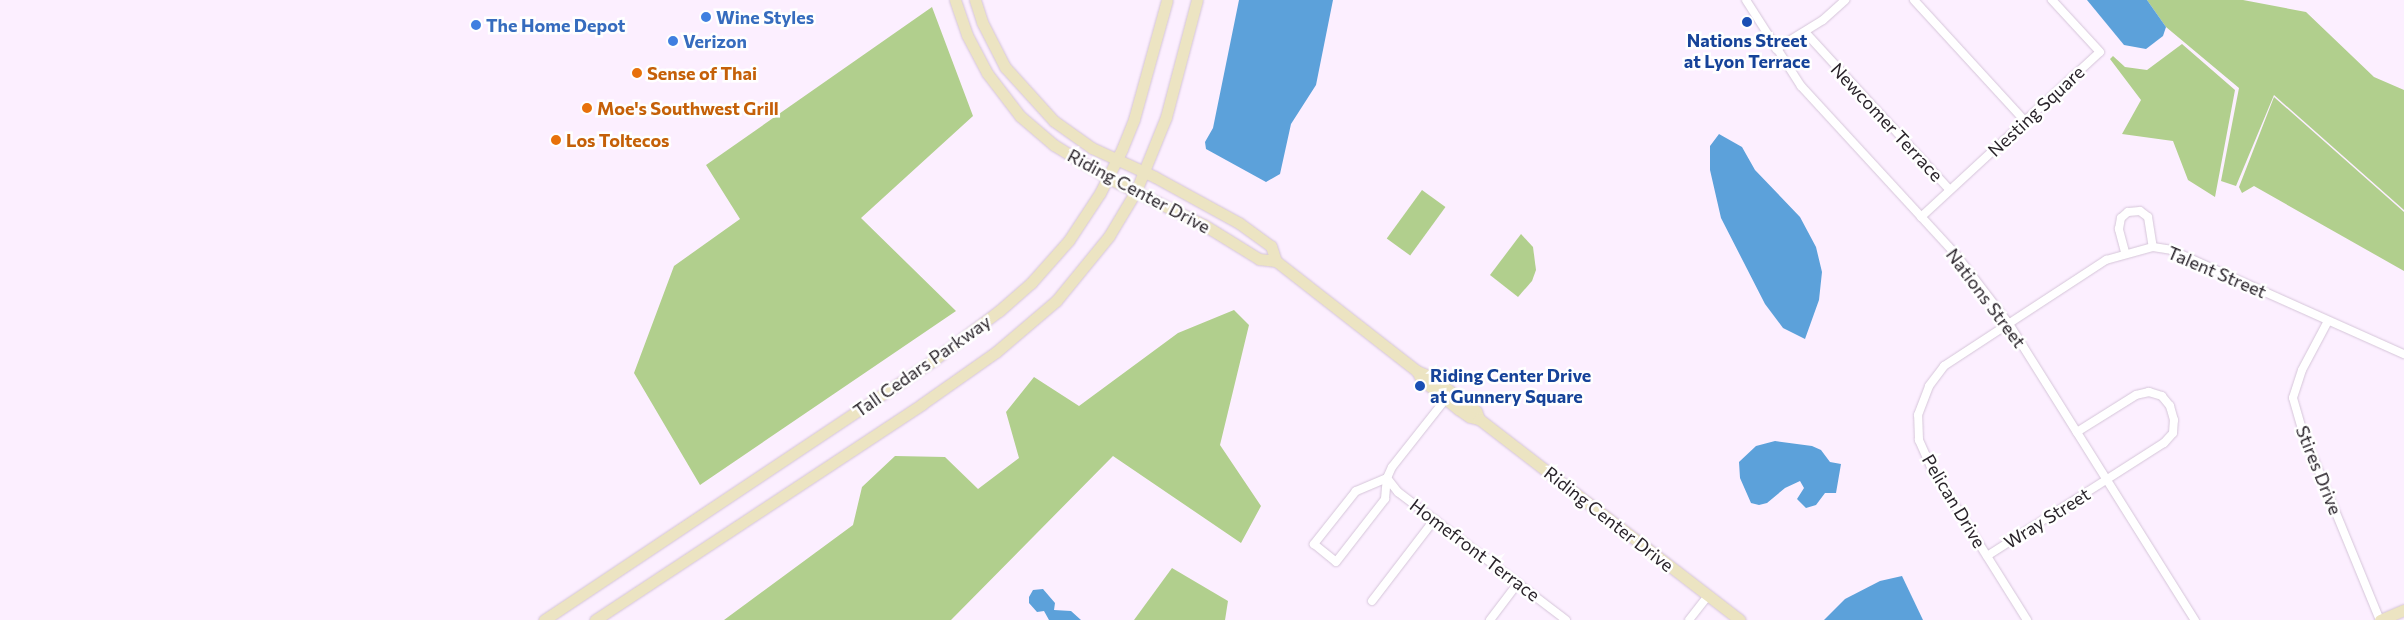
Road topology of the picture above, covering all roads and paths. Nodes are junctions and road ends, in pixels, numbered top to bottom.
1 (955, 0) edge
2 (975, 0) edge
3 (1167, 0) edge
4 (1197, 0) edge
5 (1746, 0) edge
6 (1845, 0) edge
7 (1914, 0) edge
8 (2052, 0) edge
9 (1804, 32) junction
10 (1776, 48) junction
11 (2025, 121) junction
12 (1116, 159) junction
13 (1145, 172) junction
14 (1108, 178) junction
15 (1950, 190) junction
16 (1136, 191) junction
17 (1921, 217) junction
18 (2153, 247) junction
19 (2124, 252) junction
20 (1276, 261) junction
21 (2328, 321) junction
22 (2009, 324) junction
23 (2404, 354) edge
24 (1417, 371) junction
25 (1447, 397) junction
26 (1479, 419) junction
27 (2077, 432) junction
28 (1387, 478) junction
29 (2108, 481) junction
30 (1435, 519) junction
31 (1987, 556) junction
32 (1518, 583) junction
33 (1708, 596) junction
34 (1372, 601) dead end
35 (2404, 610) edge
36 (544, 620) edge
37 (595, 620) edge
38 (1490, 620) edge
39 (1566, 620) edge
40 (1689, 620) edge
41 (1740, 620) edge
42 (2027, 620) edge
43 (2195, 620) edge
44 (2380, 620) edge

1 - 14 main road, Riding Center Drive
2 - 12 main road, Riding Center Drive
3 - 12 main road, Tall Cedars Parkway
4 - 13 main road, Tall Cedars Parkway
5 - 10 street, Nations Street
6 - 9 street
7 - 11 street
8 - 11 street, Nesting Square
9 - 10 street
9 - 15 street, Newcomer Terrace
10 - 17 street, Nations Street
11 - 15 street, Nesting Square
12 - 13 main road, Riding Center Drive
12 - 14 main road, Tall Cedars Parkway
13 - 16 main road, Tall Cedars Parkway
13 - 20 main road, Riding Center Drive
14 - 16 main road, Riding Center Drive
14 - 36 main road, Tall Cedars Parkway
15 - 17 street, Nesting Square
16 - 20 main road, Riding Center Drive
16 - 37 main road, Tall Cedars Parkway
17 - 22 street, Nations Street
18 - 19 street, Talent Street
18 - 19 street
18 - 21 street, Talent Street
19 - 22 street, Talent Street
20 - 24 main road, Riding Center Drive
21 - 23 street, Talent Street
21 - 44 street, Stires Drive
22 - 27 street, Nations Street
22 - 31 street, Pelican Drive
24 - 25 main road, Riding Center Drive
24 - 26 main road, Riding Center Drive
25 - 26 main road, Riding Center Drive
25 - 28 street
26 - 33 main road, Riding Center Drive
27 - 29 street, Nations Street
27 - 29 street, Wray Street
28 - 28 street
28 - 30 street, Homefront Terrace
29 - 31 street, Wray Street
29 - 43 street, Nations Street
30 - 32 street, Homefront Terrace
30 - 34 street
31 - 42 street, Pelican Drive
32 - 38 street
32 - 39 street, Homefront Terrace
33 - 40 street
33 - 41 main road, Riding Center Drive
35 - 44 main road

